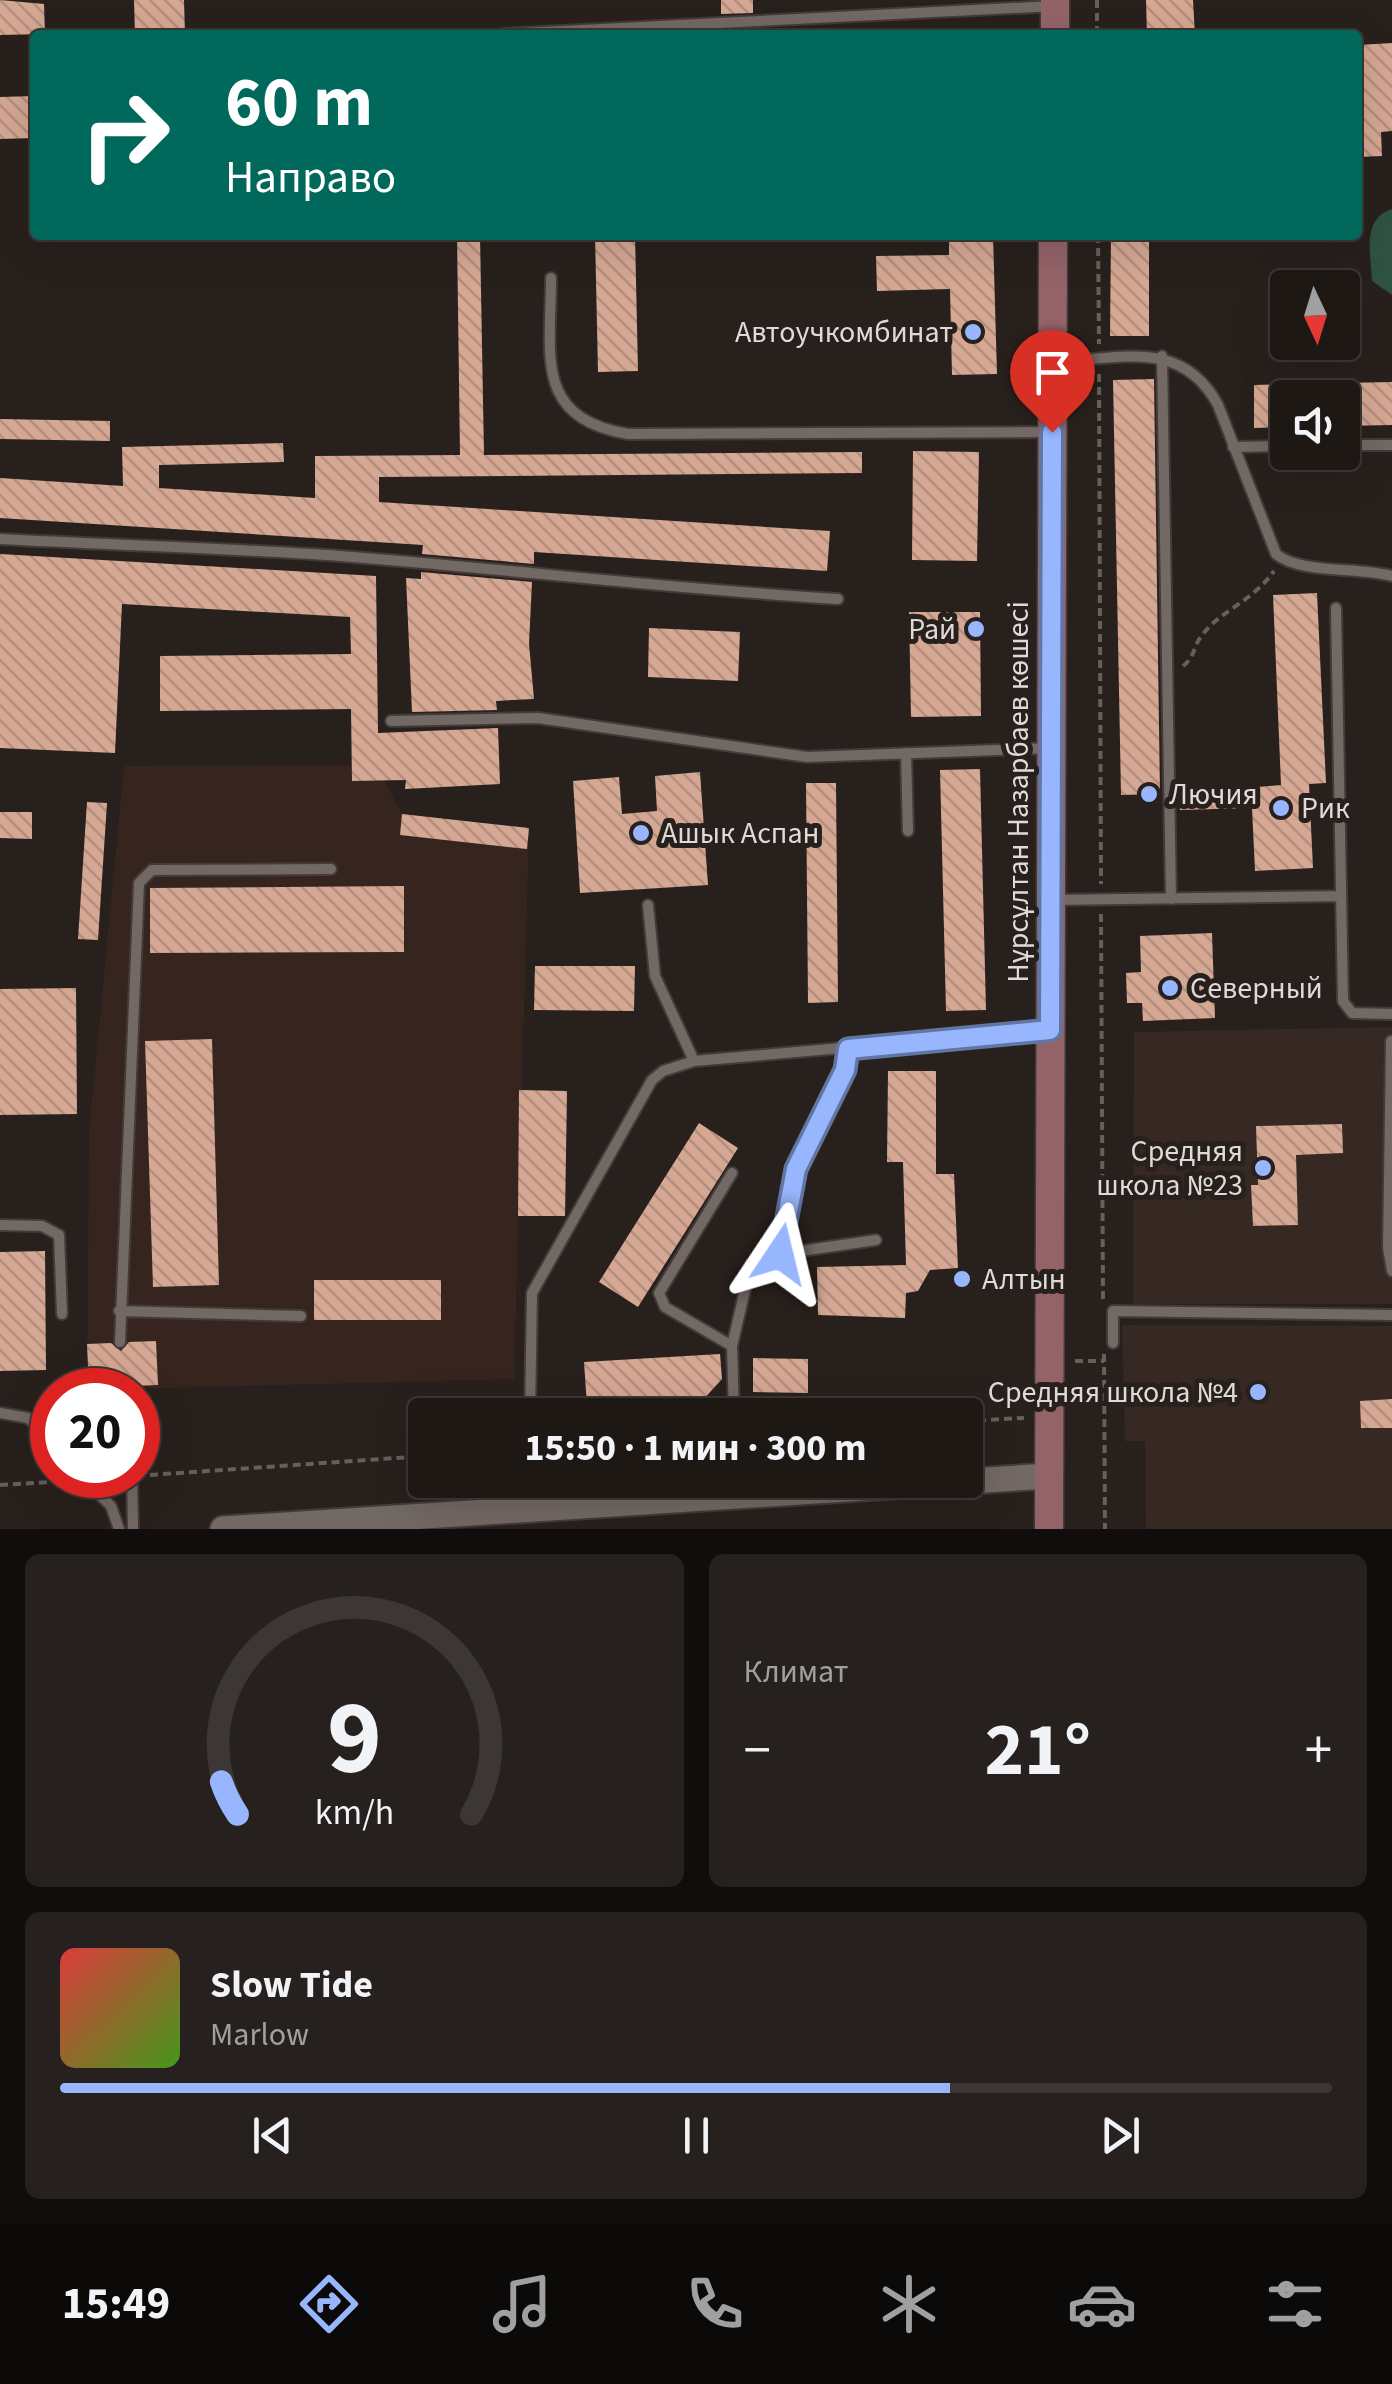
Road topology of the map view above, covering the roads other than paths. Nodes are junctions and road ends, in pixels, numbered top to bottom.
1 (1055, 3) edge
2 (575, 30) edge
3 (1055, 30) edge
4 (1053, 240) edge
5 (550, 278) dead end
6 (1162, 356) junction
7 (1052, 362) junction
8 (1052, 432) junction
9 (1392, 445) edge
10 (1270, 446) edge
11 (1360, 446) edge
12 (1234, 447) junction
13 (0, 539) edge
14 (1392, 576) edge
15 (838, 599) dead end
16 (1336, 608) dead end
17 (391, 721) dead end
18 (1051, 748) junction
19 (906, 753) junction
20 (908, 831) dead end
21 (331, 868) dead end
22 (1340, 896) junction
23 (1171, 898) junction
24 (1050, 900) junction
25 (648, 905) dead end
26 (1392, 1014) edge
27 (1050, 1030) junction
28 (1391, 1041) edge
29 (848, 1049) junction
30 (694, 1061) junction
31 (732, 1173) dead end
32 (0, 1225) edge
33 (876, 1240) dead end
34 (780, 1254) junction
35 (1392, 1271) edge
36 (119, 1311) junction
37 (62, 1314) dead end
38 (1392, 1315) edge
39 (301, 1316) dead end
40 (120, 1342) dead end
41 (1113, 1343) dead end
42 (732, 1346) junction
43 (530, 1398) edge
44 (734, 1398) edge
45 (0, 1413) edge
46 (30, 1420) edge
47 (1048, 1476) junction
48 (983, 1478) edge
49 (103, 1498) edge
50 (132, 1498) edge
51 (531, 1498) edge
52 (638, 1498) edge
53 (531, 1509) junction
54 (468, 1521) edge
55 (119, 1529) edge
56 (133, 1529) edge
57 (223, 1529) edge
58 (1049, 1529) edge

1 - 2 lane
1 - 3 main road
4 - 7 main road, Нұрсұлтан Назарбаев көшесі
5 - 8 lane
6 - 7 lane
6 - 12 lane
6 - 23 lane
7 - 8 main road, Нұрсұлтан Назарбаев көшесі
8 - 18 main road, Нұрсұлтан Назарбаев көшесі
9 - 11 lane
10 - 12 lane
12 - 14 lane
13 - 15 lane
16 - 22 lane
17 - 19 lane
18 - 19 lane
18 - 24 main road, Нұрсұлтан Назарбаев көшесі
19 - 20 lane
21 - 36 lane
22 - 23 lane
22 - 26 lane
23 - 24 lane
24 - 27 main road, Нұрсұлтан Назарбаев көшесі
25 - 30 lane
27 - 29 lane
27 - 47 main road, Нұрсұлтан Назарбаев көшесі
28 - 35 lane
29 - 30 lane
29 - 34 lane
30 - 43 lane
31 - 42 lane
32 - 37 lane
33 - 34 lane
34 - 42 lane
36 - 39 lane
36 - 40 lane
38 - 41 lane
42 - 44 lane
45 - 46 lane
47 - 48 street
47 - 58 main road, Нұрсұлтан Назарбаев көшесі
49 - 55 lane
50 - 56 lane
51 - 53 lane
52 - 53 street
53 - 54 street
54 - 57 street

